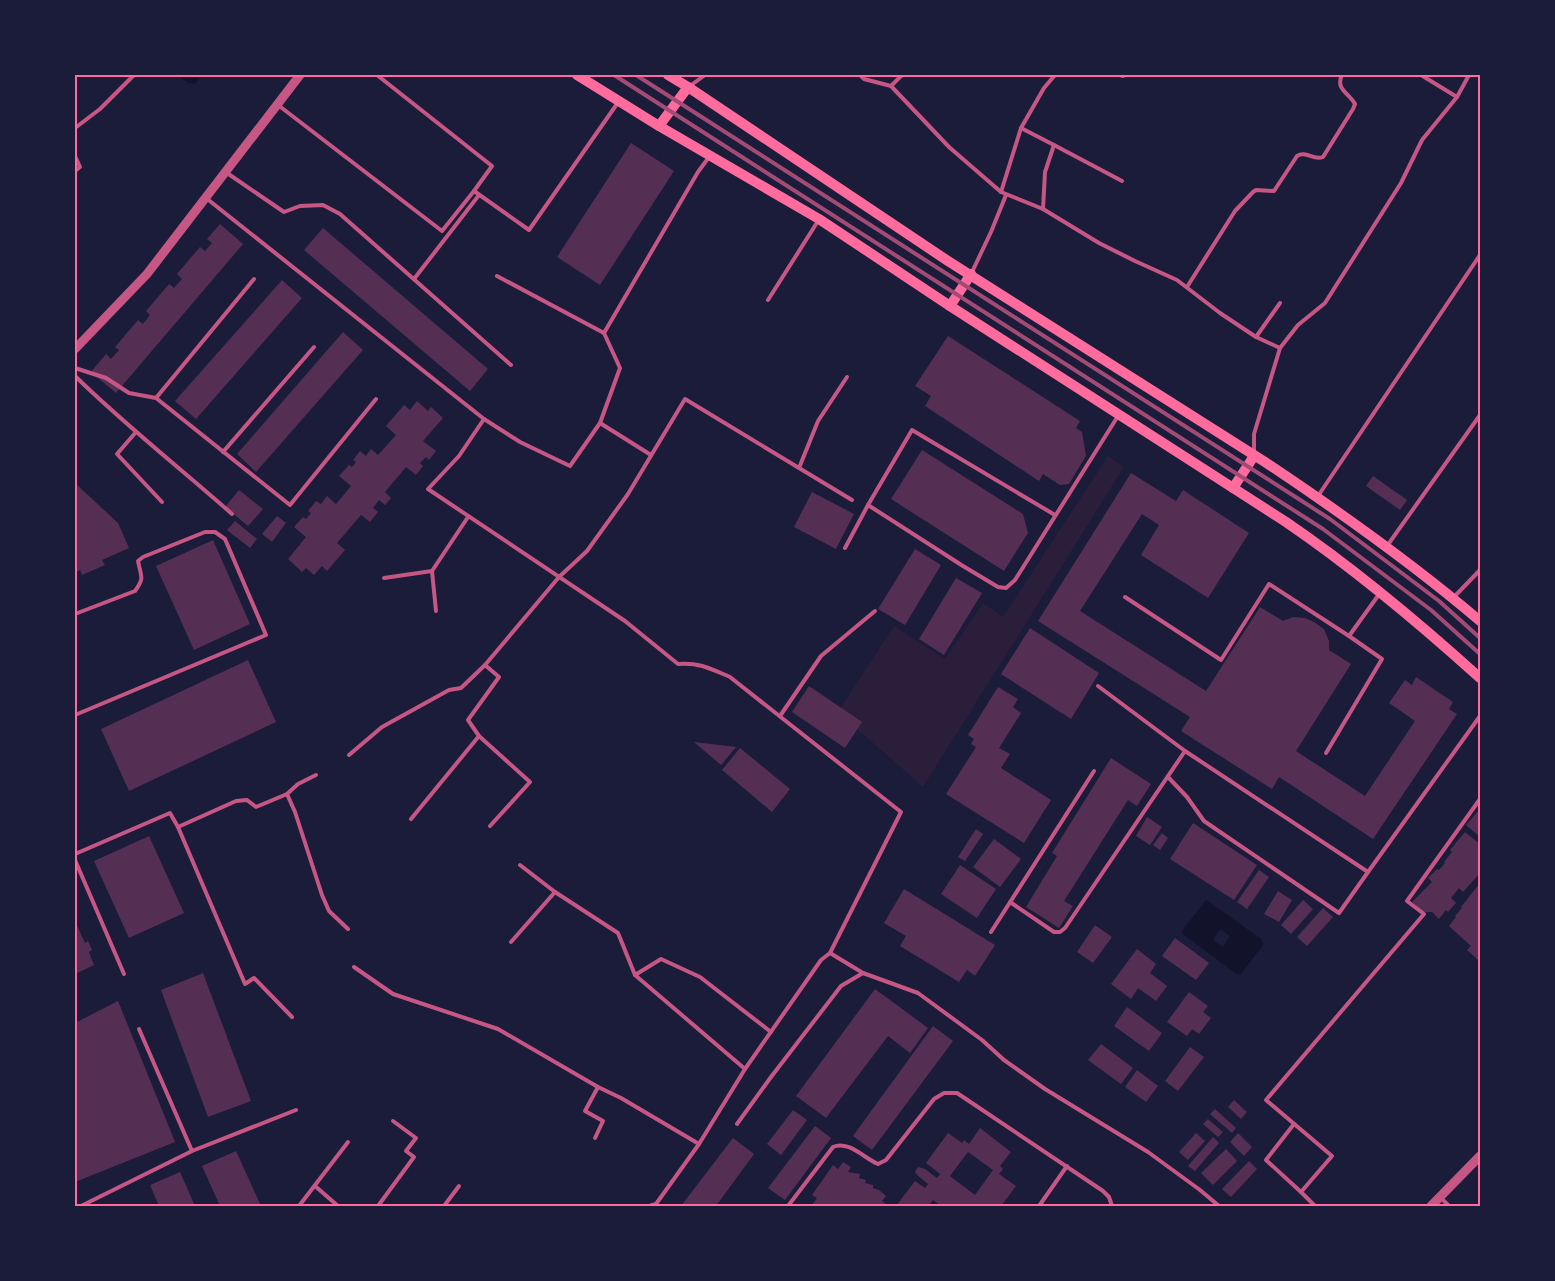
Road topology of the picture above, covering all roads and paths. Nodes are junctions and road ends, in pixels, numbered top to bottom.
1 (134, 75) edge
2 (300, 75) edge
3 (378, 75) edge
4 (577, 75) edge
5 (668, 75) edge
6 (706, 75) edge
7 (860, 75) edge
8 (902, 75) edge
9 (1055, 75) edge
10 (1120, 75) edge
11 (1124, 75) edge
12 (1342, 75) edge
13 (1421, 75) edge
14 (1469, 75) edge
15 (891, 86) junction
16 (688, 87) junction
17 (1457, 97) junction
18 (618, 101) junction
19 (277, 104) junction
20 (659, 126) junction
21 (75, 128) edge
22 (1021, 128) junction
23 (1054, 144) junction
24 (75, 156) edge
25 (710, 156) junction
26 (75, 171) edge
27 (226, 172) junction
28 (1122, 181) dead end
29 (474, 191) junction
30 (1001, 192) junction
31 (479, 195) junction
32 (1006, 195) junction
33 (206, 198) junction
34 (1043, 209) junction
35 (819, 219) junction
36 (1480, 256) edge
37 (971, 274) junction
38 (497, 276) dead end
39 (254, 279) dead end
40 (414, 279) junction
41 (1187, 287) junction
42 (768, 300) dead end
43 (1280, 303) dead end
44 (950, 306) junction
45 (604, 333) junction
46 (1256, 337) junction
47 (314, 347) dead end
48 (1280, 348) junction
49 (75, 349) edge
50 (512, 365) dead end
51 (75, 368) edge
52 (75, 376) edge
53 (847, 377) dead end
54 (156, 398) junction
55 (376, 399) dead end
56 (1120, 414) junction
57 (1480, 416) edge
58 (484, 419) junction
59 (600, 423) junction
60 (136, 432) junction
61 (223, 452) junction
62 (651, 455) junction
63 (1254, 456) junction
64 (799, 468) junction
65 (1232, 488) junction
66 (1317, 497) junction
67 (852, 500) dead end
68 (162, 502) dead end
69 (868, 505) junction
70 (232, 514) dead end
71 (1055, 515) junction
72 (468, 517) junction
73 (1387, 546) junction
74 (845, 548) dead end
75 (1480, 570) edge
76 (432, 571) junction
77 (559, 577) junction
78 (384, 578) dead end
79 (1381, 591) junction
80 (1125, 597) dead end
81 (1453, 598) junction
82 (875, 611) dead end
83 (436, 612) dead end
84 (75, 614) edge
85 (1480, 621) edge
86 (1349, 636) junction
87 (485, 665) junction
88 (1480, 678) edge
89 (1098, 686) dead end
90 (75, 715) edge
91 (780, 716) junction
92 (1480, 716) edge
93 (478, 736) junction
94 (1185, 751) junction
95 (1326, 753) dead end
96 (349, 755) dead end
97 (1094, 771) dead end
98 (316, 776) dead end
99 (1168, 777) junction
100 (287, 794) junction
101 (1480, 799) edge
102 (411, 819) dead end
103 (490, 826) dead end
104 (178, 827) junction
105 (75, 854) edge
106 (75, 860) edge
107 (520, 865) dead end
108 (1368, 872) junction
109 (555, 892) junction
110 (1010, 902) junction
111 (348, 928) dead end
112 (991, 932) dead end
113 (510, 942) dead end
114 (830, 953) junction
115 (354, 967) dead end
116 (863, 973) junction
117 (124, 974) dead end
118 (635, 975) junction
119 (292, 1017) dead end
120 (139, 1029) dead end
121 (771, 1032) junction
122 (745, 1069) junction
123 (598, 1087) junction
124 (296, 1110) dead end
125 (393, 1121) dead end
126 (737, 1124) dead end
127 (1294, 1124) junction
128 (595, 1138) dead end
129 (348, 1142) dead end
130 (699, 1144) junction
131 (192, 1151) junction
132 (1480, 1156) edge
133 (1067, 1166) junction
134 (315, 1186) junction
135 (459, 1186) dead end
136 (1301, 1192) junction
137 (1440, 1197) junction
138 (81, 1206) edge
139 (299, 1206) edge
140 (338, 1206) edge
141 (378, 1206) edge
142 (444, 1206) edge
143 (649, 1206) edge
144 (788, 1206) edge
145 (1038, 1206) edge
146 (1112, 1206) edge
147 (1219, 1206) edge
148 (1315, 1206) edge
149 (1431, 1206) edge
150 (1449, 1206) edge

1 - 21 lane
2 - 19 street
3 - 29 lane
4 - 18 main road
5 - 16 main road
6 - 16 lane
7 - 15 lane
8 - 15 lane
9 - 22 lane
10 - 11 lane
12 - 41 lane
13 - 17 lane
14 - 17 lane
15 - 30 lane
16 - 20 main road
16 - 37 main road
17 - 48 lane
18 - 20 main road
18 - 31 lane
19 - 27 street
19 - 29 lane
20 - 25 main road
22 - 23 lane
22 - 30 lane
23 - 28 lane
23 - 34 lane
24 - 26 lane
25 - 35 main road
25 - 45 lane
27 - 33 street
27 - 40 lane
29 - 31 lane
30 - 32 lane
31 - 40 lane
32 - 34 lane
32 - 37 lane
33 - 49 street
33 - 58 lane
34 - 41 lane
35 - 42 lane
35 - 44 main road
36 - 66 lane
37 - 44 main road
37 - 63 main road
38 - 45 lane
39 - 54 lane
40 - 50 lane
41 - 46 lane
43 - 46 lane
44 - 56 main road
45 - 59 lane
46 - 48 lane
47 - 61 lane
48 - 63 lane
51 - 54 lane
52 - 60 lane
53 - 64 lane
54 - 61 lane
55 - 61 lane
56 - 65 main road
56 - 71 lane
57 - 73 lane
58 - 59 lane
58 - 72 lane
59 - 62 lane
60 - 68 lane
60 - 70 lane
62 - 64 lane
62 - 77 lane
63 - 65 main road
63 - 66 main road
64 - 67 lane
65 - 79 main road
66 - 73 main road
69 - 71 lane
69 - 71 lane
69 - 74 lane
72 - 76 lane
72 - 77 lane
73 - 81 main road
75 - 81 lane
76 - 78 lane
76 - 83 lane
77 - 87 lane
77 - 91 lane
79 - 86 lane
79 - 88 main road
80 - 86 lane
81 - 85 main road
82 - 91 lane
84 - 90 lane
86 - 95 lane
87 - 93 lane
87 - 96 lane
89 - 94 lane
91 - 114 lane
92 - 108 lane
93 - 102 lane
93 - 103 lane
94 - 99 lane
94 - 108 lane
97 - 110 lane
98 - 100 lane
99 - 108 lane
99 - 110 lane
100 - 104 lane
100 - 111 lane
101 - 127 lane
104 - 105 lane
104 - 119 lane
106 - 117 lane
107 - 109 lane
109 - 113 lane
109 - 118 lane
110 - 112 lane
114 - 116 lane
114 - 121 lane
115 - 123 lane
116 - 126 lane
116 - 147 lane
118 - 121 lane
118 - 122 lane
120 - 131 lane
121 - 122 lane
122 - 130 lane
123 - 128 lane
123 - 130 lane
124 - 131 lane
125 - 141 lane
127 - 136 lane
127 - 136 lane
129 - 134 lane
130 - 143 lane
131 - 138 lane
132 - 137 street
133 - 144 lane
133 - 145 lane
133 - 146 lane
134 - 139 lane
134 - 140 lane
135 - 142 lane
136 - 148 lane
137 - 149 street
137 - 150 lane

